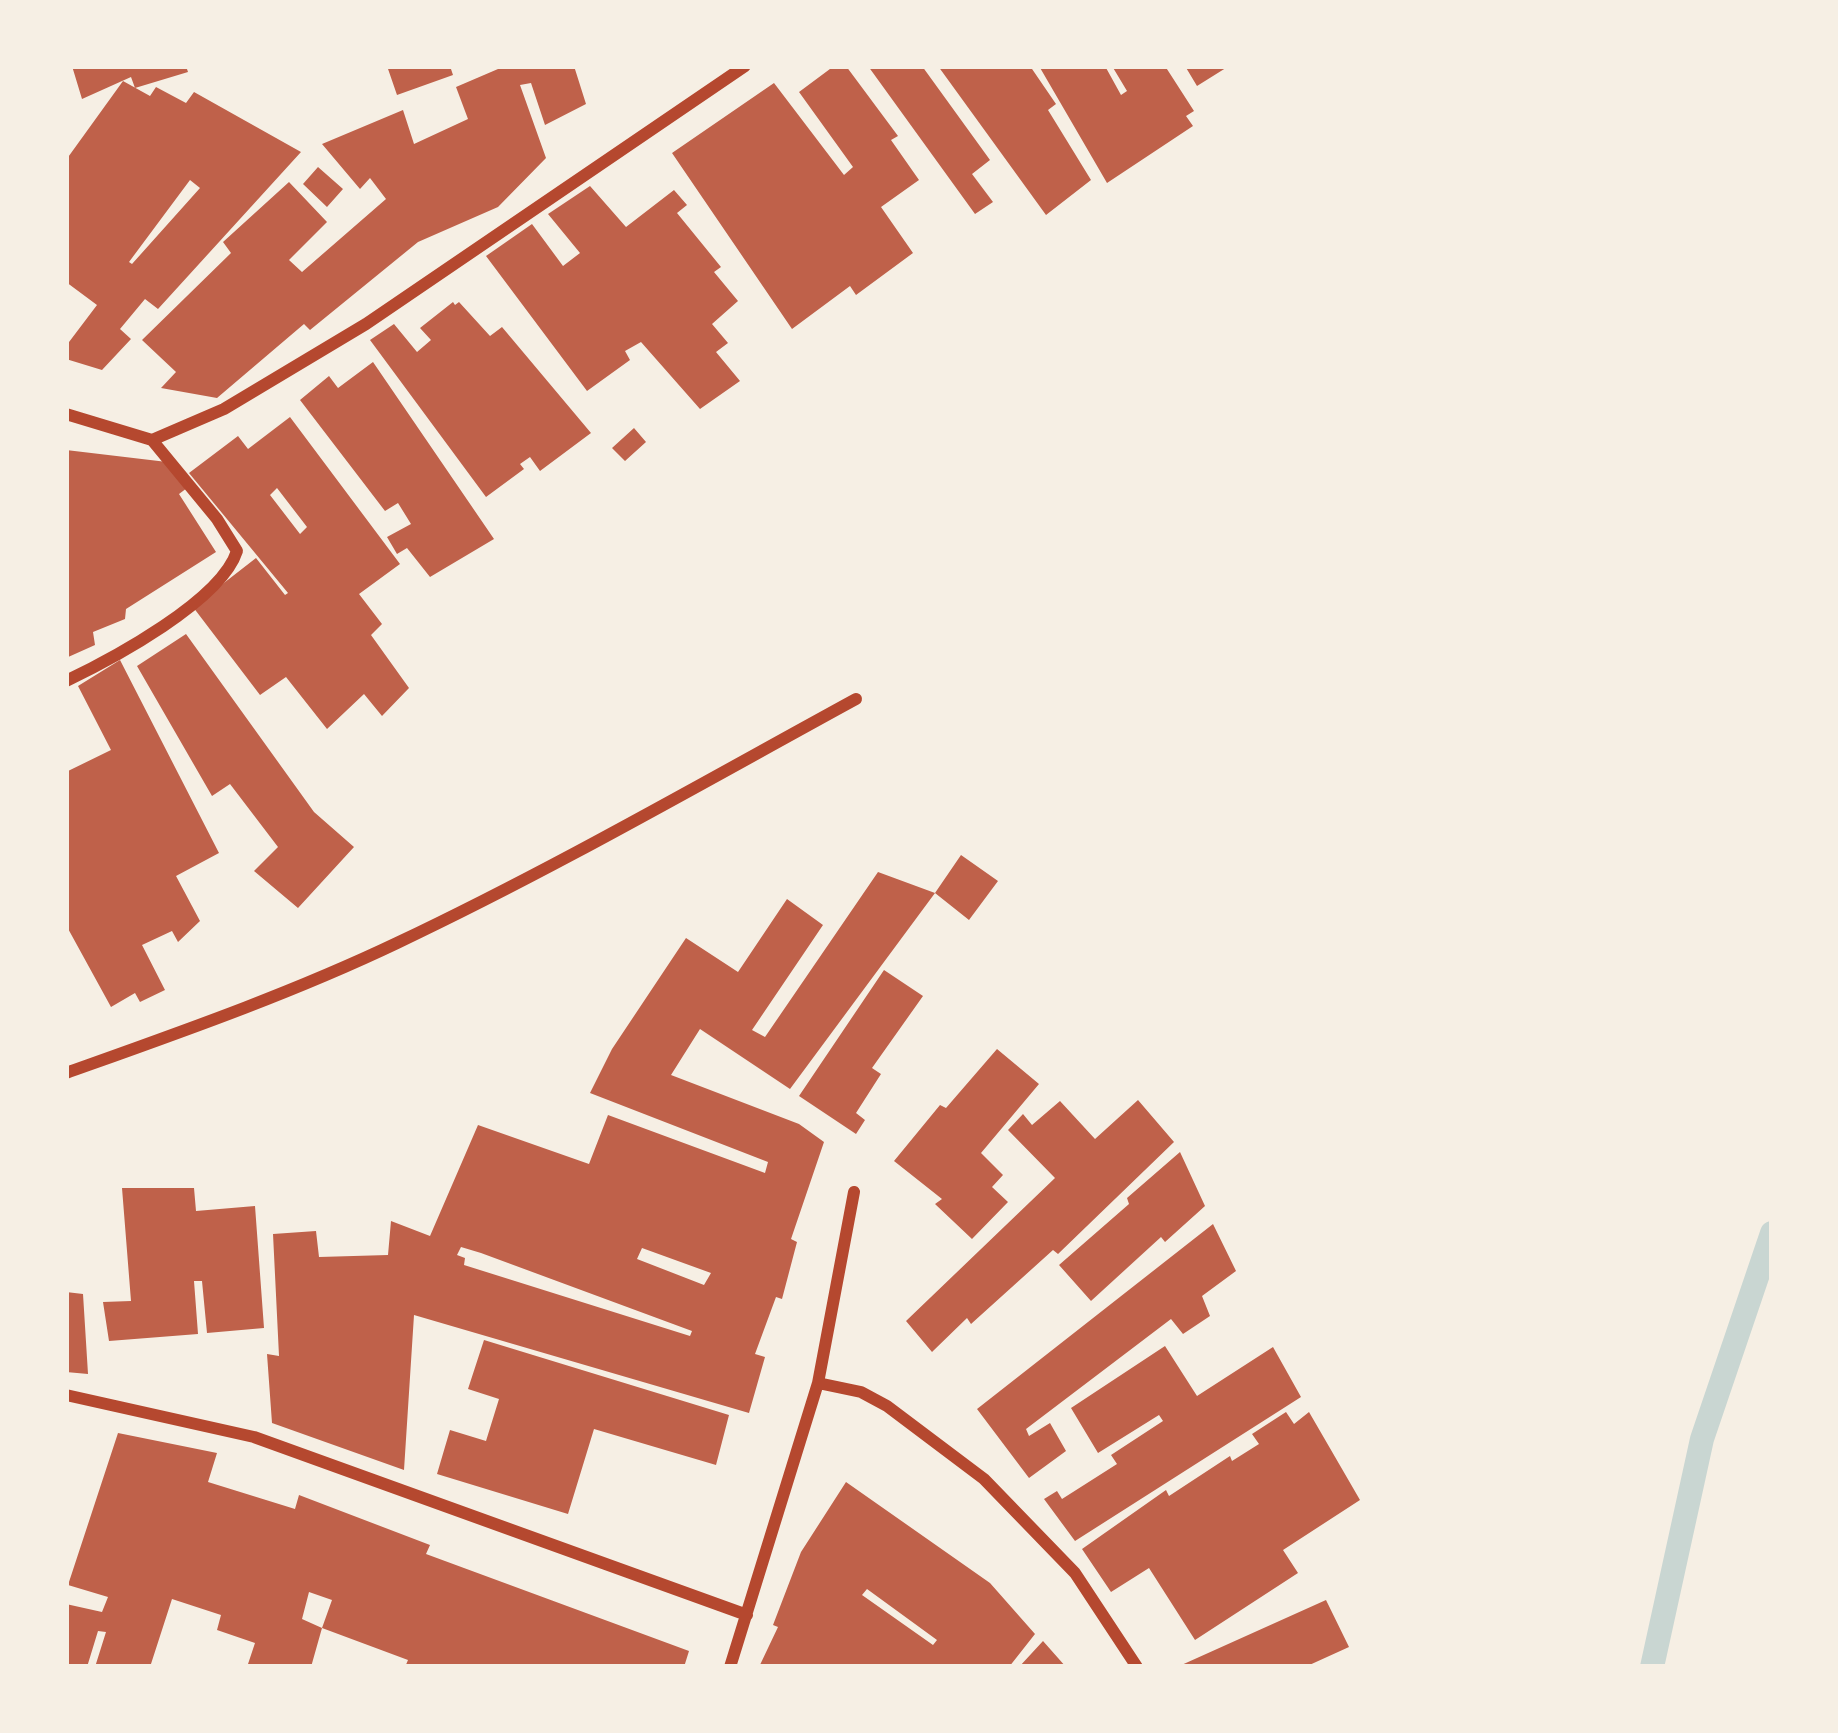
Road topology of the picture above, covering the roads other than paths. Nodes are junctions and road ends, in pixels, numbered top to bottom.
1 (745, 66) edge
2 (66, 414) edge
3 (152, 440) junction
4 (66, 681) edge
5 (856, 699) dead end
6 (66, 1073) edge
7 (854, 1192) dead end
8 (818, 1383) junction
9 (66, 1395) edge
10 (747, 1615) junction
11 (730, 1667) edge
12 (1137, 1667) edge

1 - 3 street
2 - 3 street
3 - 4 street
5 - 6 street
7 - 8 street
8 - 10 street
8 - 12 street
9 - 10 street
10 - 11 street

